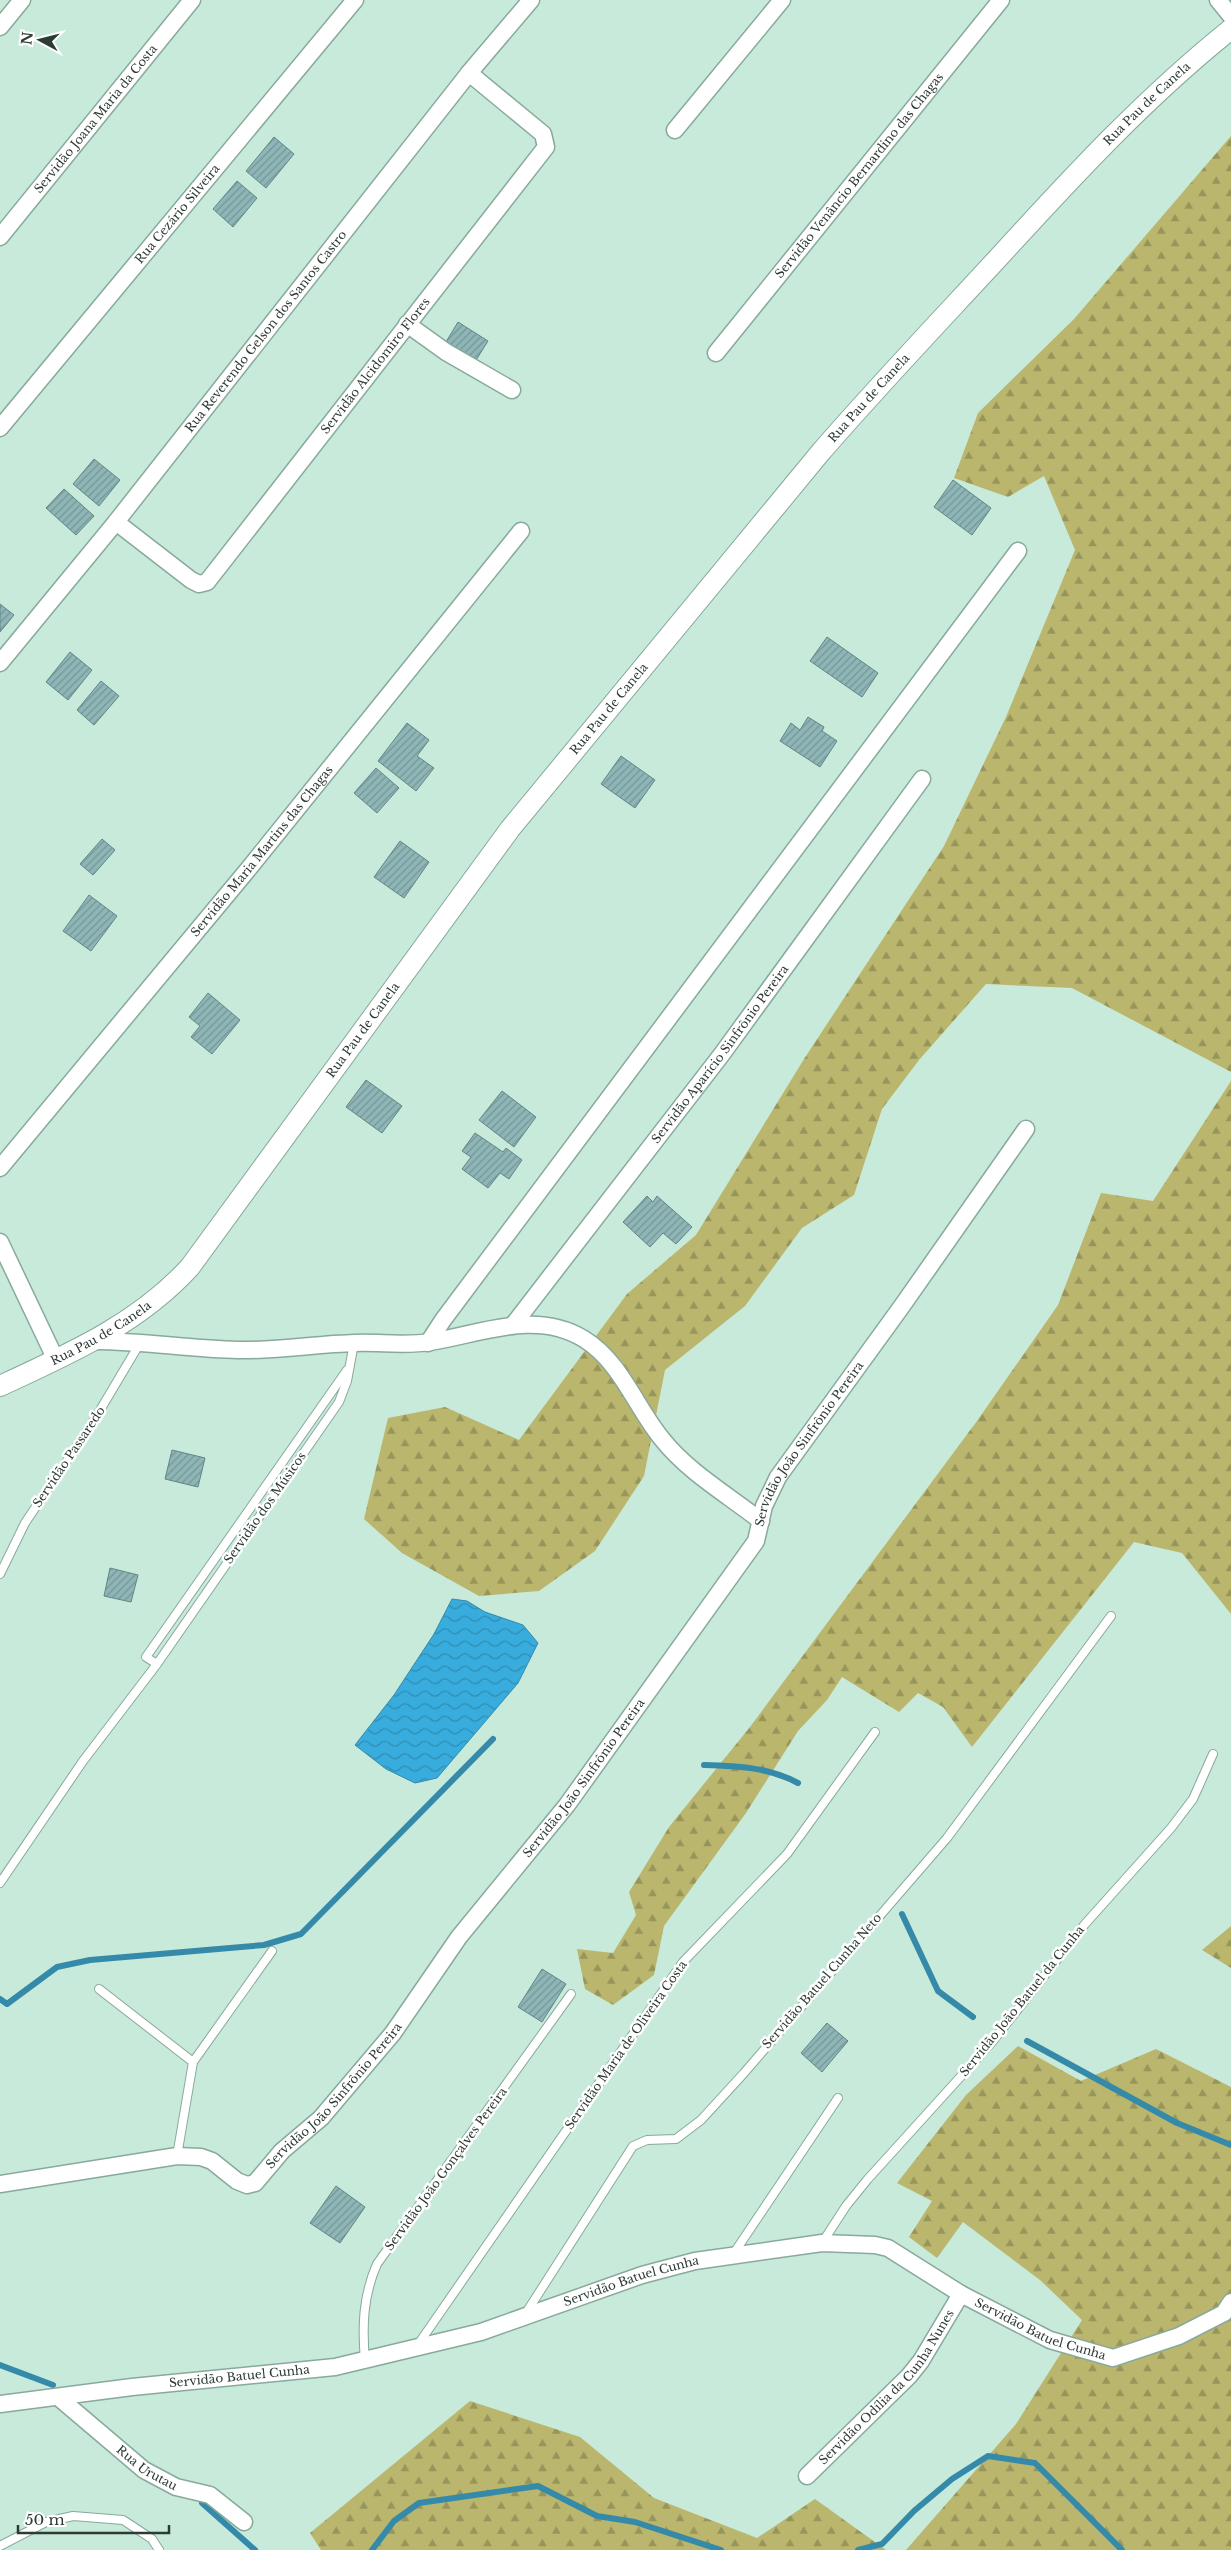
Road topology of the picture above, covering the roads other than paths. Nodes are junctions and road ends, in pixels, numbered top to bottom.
1 (22, 0) edge
2 (192, 0) edge
3 (355, 0) edge
4 (531, 0) edge
5 (782, 0) edge
6 (1001, 0) edge
7 (1218, 0) edge
8 (1231, 16) edge
9 (0, 27) edge
10 (1231, 28) edge
11 (469, 73) junction
12 (675, 130) dead end
13 (0, 237) edge
14 (407, 324) junction
15 (716, 353) dead end
16 (512, 390) dead end
17 (0, 428) edge
18 (116, 522) junction
19 (521, 531) dead end
20 (1018, 551) dead end
21 (0, 663) edge
22 (922, 779) dead end
23 (1026, 1129) dead end
24 (0, 1168) edge
25 (0, 1242) edge
26 (513, 1325) junction
27 (95, 1341) junction
28 (141, 1341) junction
29 (428, 1342) junction
30 (354, 1343) junction
31 (56, 1360) junction
32 (350, 1366) junction
33 (0, 1386) edge
34 (246, 1516) junction
35 (760, 1521) junction
36 (256, 1522) junction
37 (212, 1562) junction
38 (222, 1569) junction
39 (0, 1574) edge
40 (1111, 1616) dead end
41 (157, 1664) junction
42 (875, 1732) dead end
43 (1213, 1754) dead end
44 (0, 1883) edge
45 (272, 1951) dead end
46 (99, 1989) dead end
47 (572, 1994) dead end
48 (193, 2062) junction
49 (838, 2098) dead end
50 (177, 2156) junction
51 (0, 2184) edge
52 (822, 2243) junction
53 (733, 2255) junction
54 (961, 2294) junction
55 (1231, 2302) edge
56 (522, 2319) junction
57 (415, 2349) junction
58 (365, 2361) junction
59 (58, 2397) junction
60 (0, 2404) edge
61 (808, 2476) dead end
62 (244, 2522) dead end
63 (0, 2546) edge
64 (159, 2550) edge

1 - 9 street
2 - 13 street, Servidão Joana Maria da Costa
3 - 17 street, Rua Cezário Silveira
4 - 11 street, Rua Reverendo Gelson dos Santos Castro
5 - 12 street
6 - 15 street, Servidão Venâncio Bernardino das Chagas
7 - 8 street
10 - 27 street, Rua Pau de Canela
11 - 14 street, Servidão Alcidomiro Flores
11 - 18 street, Rua Reverendo Gelson dos Santos Castro
14 - 16 street
14 - 18 street, Servidão Alcidomiro Flores
18 - 21 street, Rua Reverendo Gelson dos Santos Castro
19 - 24 street, Servidão Maria Martins das Chagas
20 - 29 street
22 - 26 street, Servidão Aparício Sinfrônio Pereira
23 - 35 street, Servidão João Sinfrônio Pereira
25 - 31 street
26 - 29 street
26 - 35 street
27 - 28 street
27 - 31 street, Rua Pau de Canela
28 - 30 street
28 - 39 lane, Servidão Passaredo
29 - 30 street
30 - 32 lane, Servidão dos Músicos
31 - 33 street, Rua Pau de Canela
32 - 34 lane
32 - 36 lane, Servidão dos Músicos
34 - 36 lane
34 - 37 lane
35 - 50 street, Servidão João Sinfrônio Pereira
36 - 38 lane, Servidão dos Músicos
37 - 38 lane
37 - 41 lane
38 - 41 lane, Servidão dos Músicos
40 - 56 lane, Servidão Batuel Cunha Neto
41 - 44 lane, Servidão dos Músicos
42 - 57 lane, Servidão Maria de Oliveira Costa
43 - 52 lane, Servidão João Batuel da Cunha
45 - 48 lane
46 - 48 lane
47 - 58 lane, Servidão João Gonçalves Pereira
48 - 50 lane
49 - 53 lane
50 - 51 street, Servidão João Sinfrônio Pereira
52 - 53 street, Servidão Batuel Cunha
52 - 54 street, Servidão Batuel Cunha
53 - 56 street, Servidão Batuel Cunha
54 - 55 street, Servidão Batuel Cunha
54 - 61 street, Servidão Odília da Cunha Nunes
56 - 57 street, Servidão Batuel Cunha
57 - 58 street, Servidão Batuel Cunha
58 - 59 street, Servidão Batuel Cunha
59 - 60 street, Servidão Batuel Cunha
59 - 62 street, Rua Urutau
63 - 64 lane

